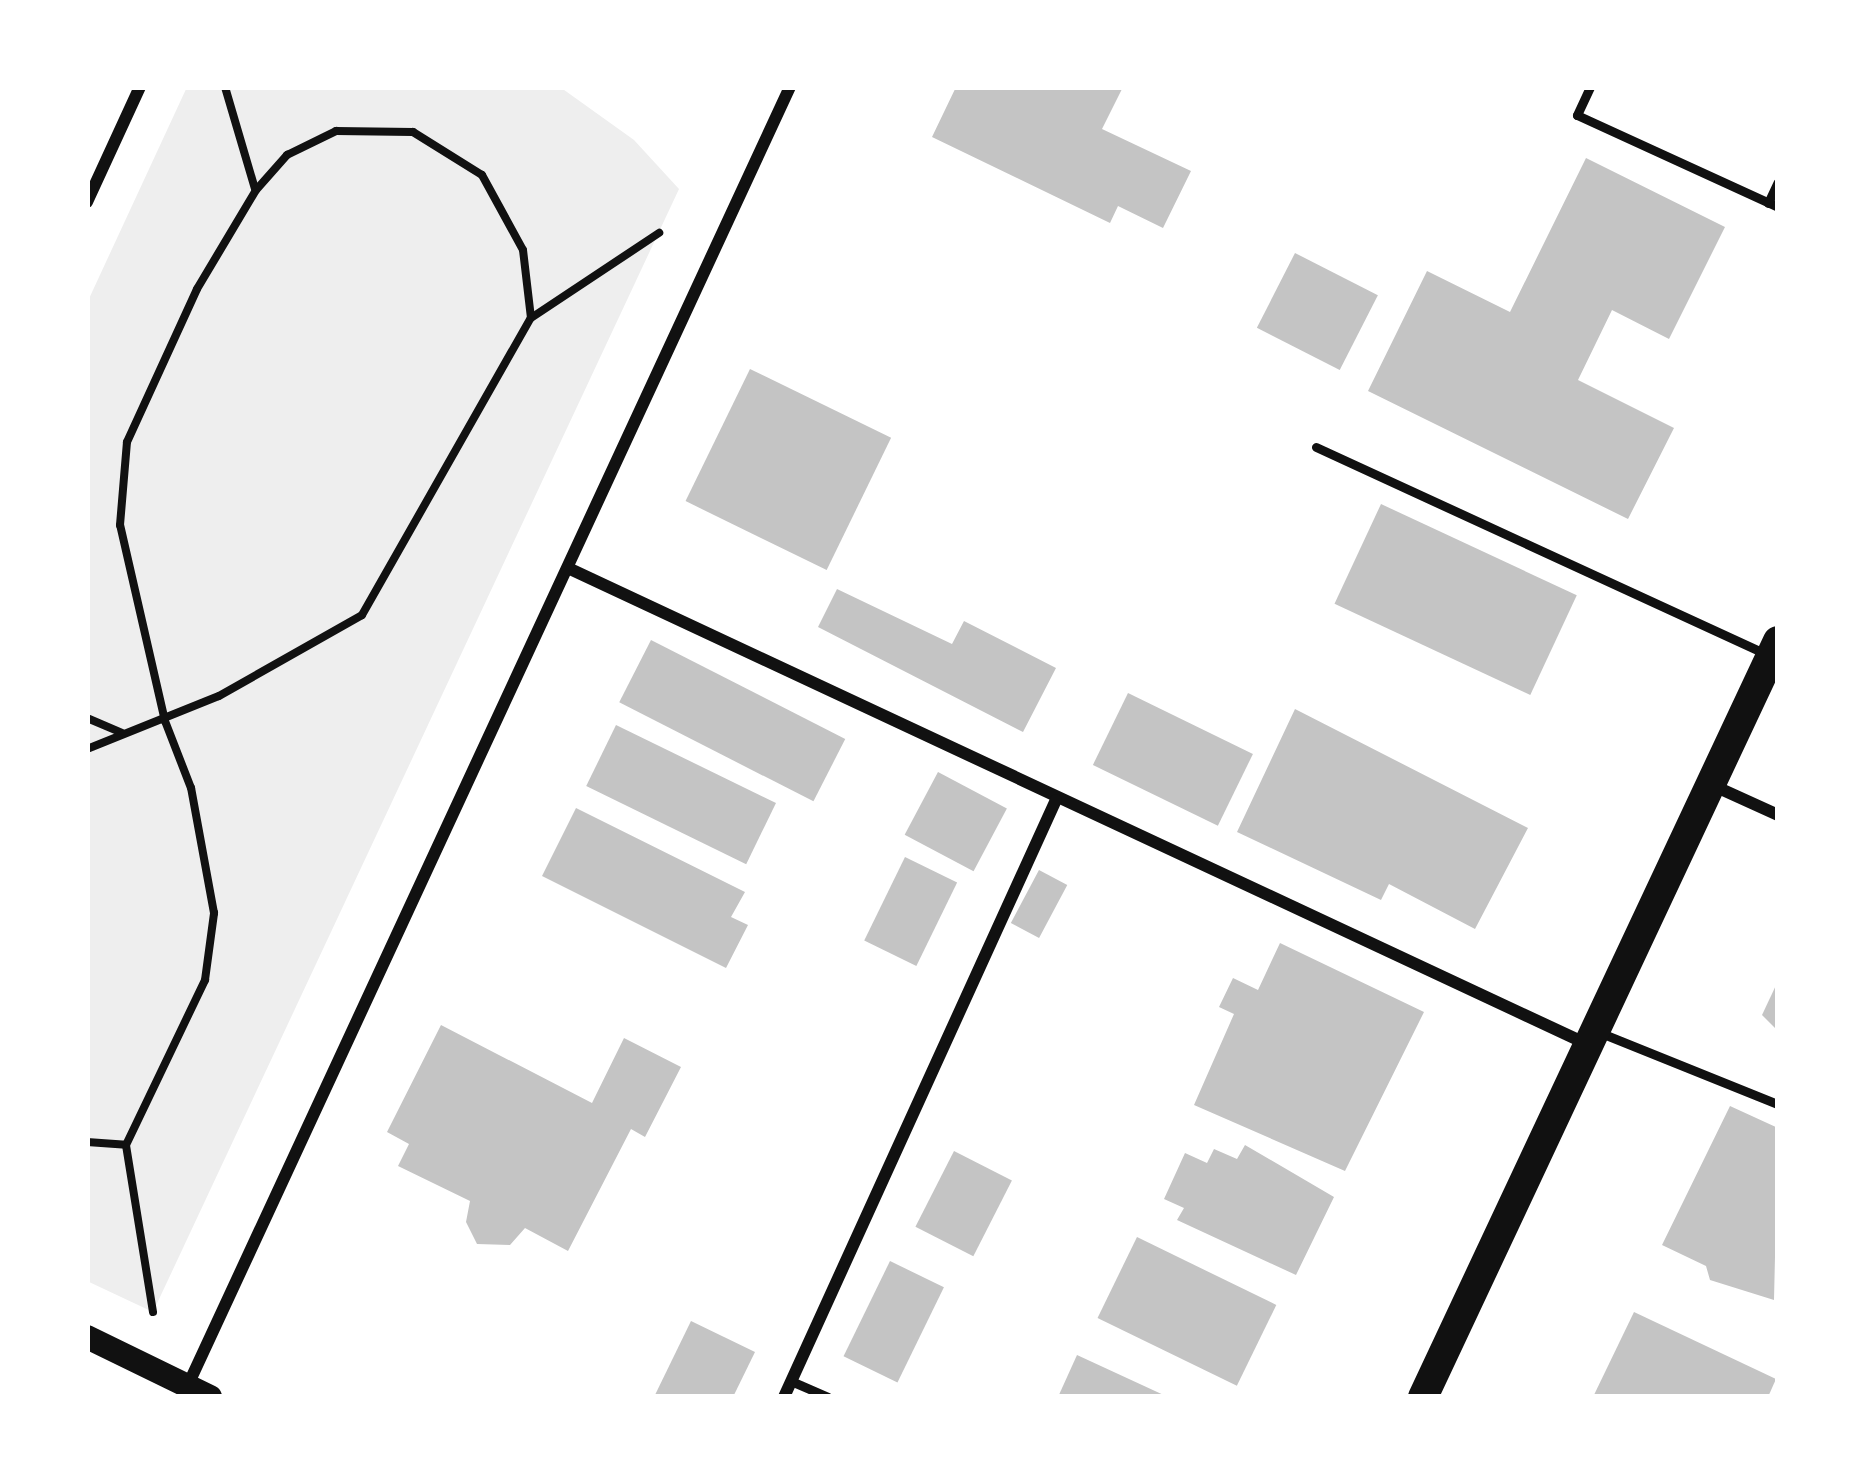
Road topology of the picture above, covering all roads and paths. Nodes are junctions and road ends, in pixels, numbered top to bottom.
1 (140, 87) edge
2 (225, 87) edge
3 (790, 87) edge
4 (1591, 87) edge
5 (92, 180) edge
6 (1778, 182) edge
7 (256, 190) junction
8 (87, 202) edge
9 (1773, 205) edge
10 (658, 233) dead end
11 (531, 319) junction
12 (1316, 447) dead end
13 (568, 568) junction
14 (1774, 649) edge
15 (87, 718) edge
16 (165, 721) junction
17 (123, 733) junction
18 (87, 749) edge
19 (1711, 784) junction
20 (1056, 800) junction
21 (1778, 815) edge
22 (1593, 1038) junction
23 (1778, 1103) edge
24 (87, 1142) edge
25 (127, 1144) junction
26 (153, 1312) dead end
27 (87, 1337) edge
28 (791, 1381) junction
29 (199, 1391) edge
30 (784, 1397) edge
31 (828, 1397) edge
32 (1423, 1397) edge

1 - 5 street
2 - 7 path
3 - 13 street
4 - 9 lane
5 - 8 street
6 - 9 lane
7 - 11 path
7 - 16 path
10 - 11 path
11 - 16 path
12 - 14 lane
13 - 20 street
13 - 29 street
14 - 19 main road
15 - 17 path
16 - 17 path
16 - 25 path
17 - 18 path
19 - 21 street
19 - 22 main road
20 - 22 street
20 - 28 street
22 - 23 lane
22 - 32 main road
24 - 25 path
25 - 26 path
27 - 29 main road
28 - 30 street
28 - 31 lane

